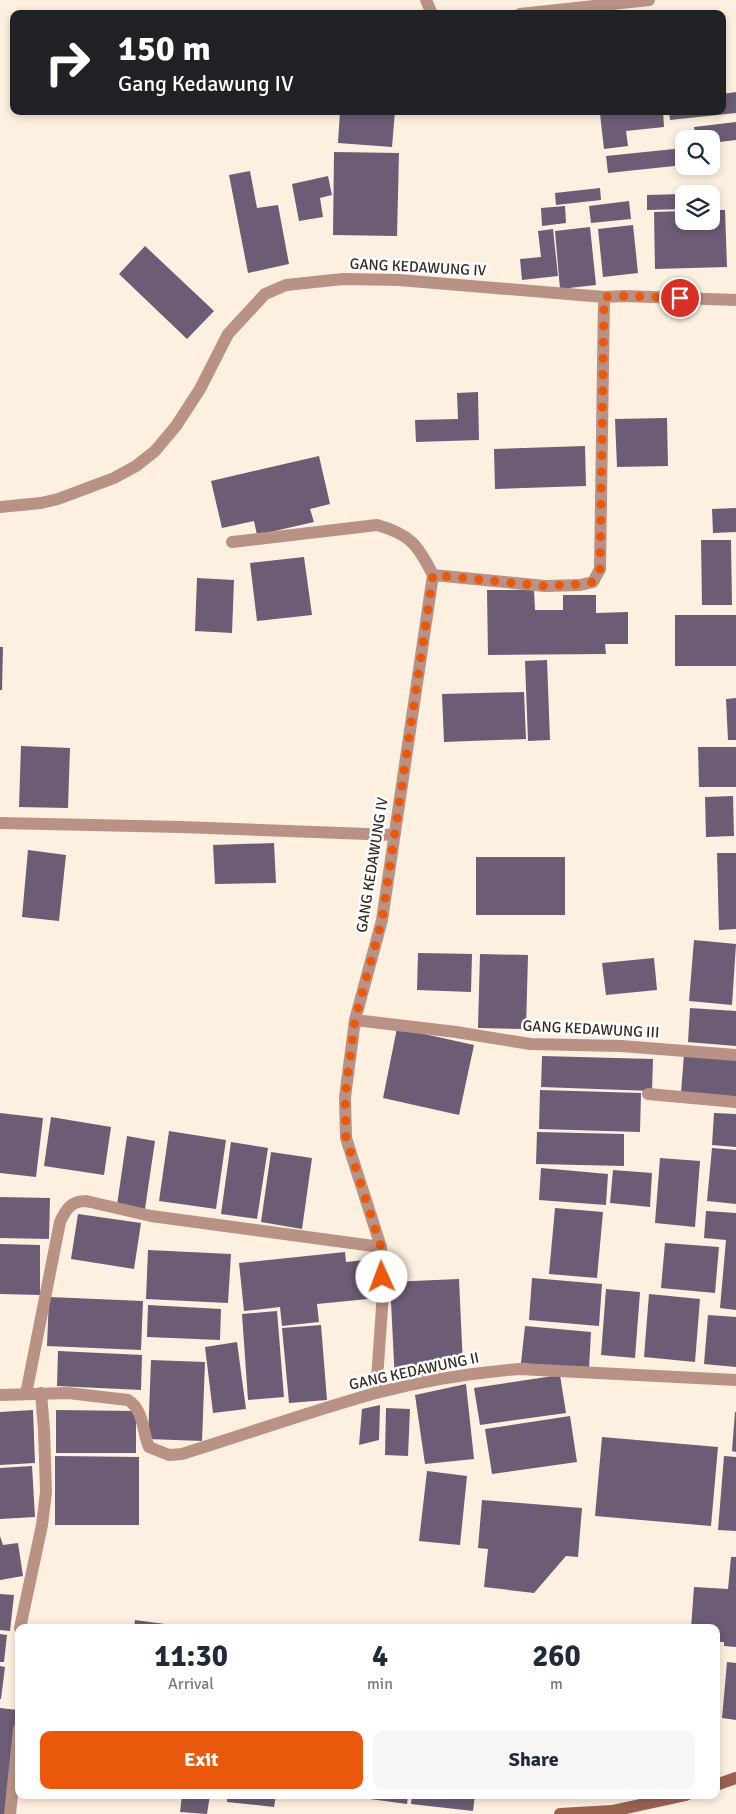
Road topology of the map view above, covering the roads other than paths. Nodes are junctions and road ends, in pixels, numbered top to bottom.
1 (649, 0) edge
2 (557, 10) edge
3 (604, 297) junction
4 (736, 300) edge
5 (0, 507) edge
6 (232, 542) dead end
7 (433, 575) junction
8 (0, 823) edge
9 (394, 835) junction
10 (355, 1020) junction
11 (736, 1055) edge
12 (648, 1094) dead end
13 (736, 1102) edge
14 (381, 1247) junction
15 (736, 1380) edge
16 (41, 1393) junction
17 (376, 1393) junction
18 (26, 1394) junction
19 (0, 1395) edge
20 (21, 1624) edge
21 (15, 1767) edge
22 (736, 1778) edge
23 (720, 1784) edge
24 (669, 1799) edge
25 (612, 1812) edge
26 (10, 1814) edge
27 (560, 1814) edge

1 - 2 street
3 - 4 street, GANG KEDAWUNG IV
3 - 5 street, GANG KEDAWUNG IV
3 - 7 street
6 - 7 street
7 - 9 street, GANG KEDAWUNG IV
8 - 9 street
9 - 10 street, GANG KEDAWUNG IV
10 - 11 street, GANG KEDAWUNG III
10 - 14 street, GANG KEDAWUNG IV
12 - 13 street
14 - 17 street, GANG KEDAWUNG IV
14 - 18 street
15 - 17 street, GANG KEDAWUNG II
16 - 17 street, GANG KEDAWUNG II
16 - 18 street
16 - 20 street
18 - 19 street
21 - 26 street
22 - 23 main road
24 - 25 main road
25 - 27 main road

